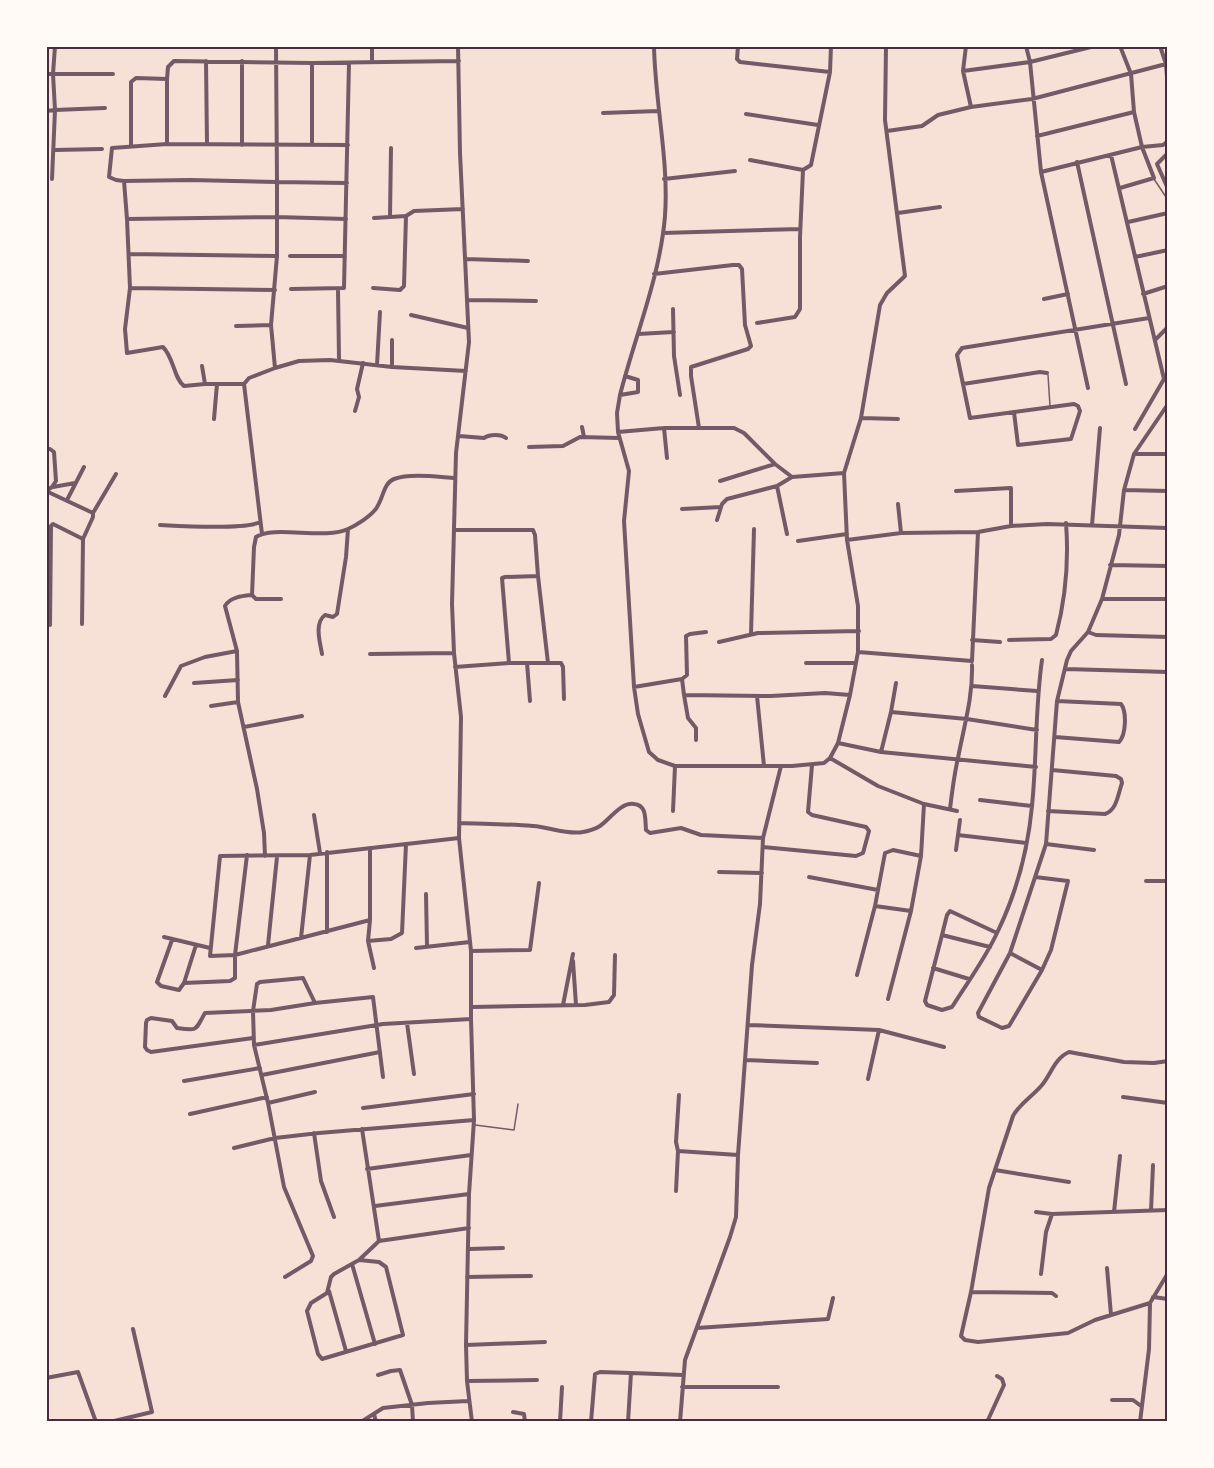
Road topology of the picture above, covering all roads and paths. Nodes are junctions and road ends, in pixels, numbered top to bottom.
1 (55, 46) edge
2 (276, 46) edge
3 (372, 46) edge
4 (458, 46) edge
5 (654, 46) edge
6 (738, 46) edge
7 (831, 46) edge
8 (886, 46) edge
9 (966, 46) edge
10 (1026, 46) edge
11 (1095, 46) edge
12 (1120, 46) edge
13 (1160, 46) edge
14 (242, 61) junction
15 (206, 62) junction
16 (276, 62) junction
17 (372, 62) junction
18 (459, 62) junction
19 (1030, 62) junction
20 (312, 63) junction
21 (349, 63) junction
22 (1166, 64) junction
23 (963, 70) junction
24 (830, 72) junction
25 (46, 74) edge
26 (53, 74) junction
27 (113, 74) dead end
28 (1131, 74) junction
29 (167, 79) junction
30 (1167, 90) edge
31 (1032, 99) junction
32 (971, 107) junction
33 (105, 108) dead end
34 (55, 110) junction
35 (46, 111) edge
36 (658, 111) junction
37 (1134, 112) junction
38 (603, 113) dead end
39 (746, 114) dead end
40 (818, 125) junction
41 (886, 131) junction
42 (1037, 136) junction
43 (1167, 141) edge
44 (167, 144) junction
45 (207, 144) junction
46 (242, 145) junction
47 (312, 145) junction
48 (348, 145) junction
49 (130, 146) junction
50 (277, 146) junction
51 (1142, 147) junction
52 (102, 148) dead end
53 (390, 148) dead end
54 (55, 150) junction
55 (1167, 153) edge
56 (1111, 155) junction
57 (750, 160) dead end
58 (1077, 162) junction
59 (803, 170) junction
60 (735, 171) dead end
61 (1041, 172) junction
62 (1154, 178) junction
63 (664, 179) junction
64 (52, 180) dead end
65 (124, 181) junction
66 (277, 182) junction
67 (347, 183) junction
68 (1120, 188) junction
69 (1167, 189) edge
70 (1167, 200) edge
71 (940, 207) dead end
72 (463, 209) junction
73 (898, 213) junction
74 (1167, 213) edge
75 (406, 216) junction
76 (276, 217) junction
77 (390, 217) junction
78 (374, 218) dead end
79 (127, 219) junction
80 (346, 219) junction
81 (1128, 222) junction
82 (800, 229) junction
83 (663, 233) junction
84 (1167, 250) edge
85 (129, 254) junction
86 (277, 256) junction
87 (290, 256) dead end
88 (345, 256) junction
89 (1135, 257) junction
90 (466, 259) junction
91 (528, 261) dead end
92 (654, 274) junction
93 (1167, 286) edge
94 (130, 288) junction
95 (373, 288) dead end
96 (275, 290) junction
97 (291, 290) dead end
98 (338, 290) dead end
99 (1068, 294) junction
100 (1143, 294) junction
101 (1044, 299) dead end
102 (468, 300) junction
103 (536, 301) dead end
104 (673, 309) dead end
105 (380, 312) dead end
106 (411, 315) dead end
107 (1149, 318) junction
108 (757, 323) dead end
109 (1114, 324) junction
110 (271, 325) junction
111 (236, 326) dead end
112 (1167, 327) edge
113 (468, 328) junction
114 (1076, 330) junction
115 (674, 332) junction
116 (638, 334) junction
117 (392, 340) dead end
118 (1154, 341) junction
119 (339, 359) junction
120 (363, 363) junction
121 (377, 365) junction
122 (202, 366) dead end
123 (392, 367) junction
124 (275, 368) junction
125 (466, 371) junction
126 (1047, 373) joint
127 (625, 376) junction
128 (1166, 378) edge
129 (205, 384) junction
130 (217, 384) junction
131 (244, 384) junction
132 (963, 384) junction
133 (1126, 384) dead end
134 (1088, 388) dead end
135 (620, 395) junction
136 (680, 395) dead end
137 (1167, 404) edge
138 (1050, 407) junction
139 (355, 411) dead end
140 (1014, 412) junction
141 (861, 418) junction
142 (213, 419) dead end
143 (898, 419) dead end
144 (582, 427) dead end
145 (664, 428) junction
146 (699, 428) junction
147 (1100, 428) dead end
148 (1135, 429) dead end
149 (618, 432) junction
150 (459, 436) junction
151 (584, 437) junction
152 (506, 438) dead end
153 (619, 438) junction
154 (529, 447) dead end
155 (46, 449) edge
156 (1134, 454) junction
157 (1167, 454) edge
158 (667, 458) dead end
159 (775, 464) junction
160 (84, 467) dead end
161 (844, 473) junction
162 (116, 474) dead end
163 (792, 477) junction
164 (455, 478) junction
165 (720, 481) dead end
166 (76, 483) junction
167 (777, 486) junction
168 (52, 487) junction
169 (1124, 490) junction
170 (46, 491) edge
171 (956, 491) dead end
172 (1167, 491) edge
173 (67, 500) junction
174 (898, 504) dead end
175 (721, 507) junction
176 (682, 509) dead end
177 (93, 513) junction
178 (717, 520) dead end
179 (261, 521) junction
180 (1066, 523) junction
181 (160, 525) dead end
182 (1092, 525) junction
183 (1011, 526) junction
184 (1120, 527) junction
185 (1167, 528) edge
186 (348, 529) junction
187 (754, 529) dead end
188 (455, 530) junction
189 (978, 532) junction
190 (901, 533) junction
191 (262, 534) junction
192 (787, 534) dead end
193 (847, 534) junction
194 (83, 539) junction
195 (798, 540) dead end
196 (847, 540) junction
197 (1110, 566) junction
198 (1167, 566) edge
199 (538, 576) junction
200 (252, 595) junction
201 (281, 599) dead end
202 (1102, 599) junction
203 (1167, 599) edge
204 (82, 624) dead end
205 (50, 625) dead end
206 (859, 631) junction
207 (706, 632) dead end
208 (1088, 632) junction
209 (751, 634) junction
210 (1167, 637) edge
211 (972, 640) junction
212 (1009, 640) dead end
213 (719, 642) dead end
214 (1000, 642) dead end
215 (237, 651) junction
216 (858, 652) junction
217 (454, 653) junction
218 (322, 654) dead end
219 (370, 654) dead end
220 (1042, 660) dead end
221 (509, 663) junction
222 (527, 663) junction
223 (548, 663) junction
224 (806, 663) dead end
225 (855, 663) junction
226 (972, 665) dead end
227 (455, 667) junction
228 (1066, 669) junction
229 (1167, 672) edge
230 (682, 679) junction
231 (238, 680) junction
232 (194, 683) dead end
233 (896, 683) dead end
234 (972, 686) junction
235 (634, 687) junction
236 (1037, 692) junction
237 (684, 695) junction
238 (850, 695) junction
239 (165, 696) dead end
240 (757, 696) junction
241 (564, 699) dead end
242 (530, 701) dead end
243 (1058, 701) junction
244 (238, 702) junction
245 (211, 706) dead end
246 (891, 712) junction
247 (302, 716) dead end
248 (967, 719) junction
249 (244, 728) junction
250 (1037, 730) junction
251 (1055, 737) junction
252 (696, 740) dead end
253 (838, 743) junction
254 (881, 752) junction
255 (830, 758) junction
256 (957, 759) junction
257 (812, 765) junction
258 (675, 766) junction
259 (764, 766) junction
260 (780, 766) junction
261 (1036, 767) junction
262 (1052, 770) junction
263 (980, 800) dead end
264 (924, 804) junction
265 (1032, 806) junction
266 (950, 809) junction
267 (673, 811) dead end
268 (957, 811) dead end
269 (1048, 811) junction
270 (314, 815) dead end
271 (960, 820) dead end
272 (459, 823) junction
273 (958, 834) junction
274 (459, 838) junction
275 (763, 838) junction
276 (1026, 843) junction
277 (406, 844) junction
278 (1046, 844) junction
279 (762, 847) junction
280 (370, 848) junction
281 (956, 850) dead end
282 (1094, 850) dead end
283 (327, 852) junction
284 (320, 853) junction
285 (247, 855) junction
286 (310, 855) junction
287 (265, 856) junction
288 (921, 856) junction
289 (277, 857) junction
290 (719, 872) dead end
291 (762, 873) junction
292 (809, 877) dead end
293 (1035, 877) junction
294 (1146, 881) dead end
295 (1167, 881) edge
296 (539, 883) dead end
297 (878, 890) junction
298 (426, 894) dead end
299 (875, 906) junction
300 (911, 911) junction
301 (370, 920) junction
302 (327, 932) junction
303 (998, 933) junction
304 (942, 935) junction
305 (164, 937) dead end
306 (172, 939) junction
307 (301, 939) junction
308 (368, 941) junction
309 (470, 942) junction
310 (196, 945) junction
311 (268, 945) junction
312 (427, 946) junction
313 (990, 947) junction
314 (210, 948) junction
315 (416, 948) dead end
316 (471, 951) junction
317 (1010, 953) junction
318 (236, 955) junction
319 (615, 955) dead end
320 (374, 968) dead end
321 (933, 968) junction
322 (1042, 970) junction
323 (857, 975) dead end
324 (969, 979) junction
325 (184, 983) junction
326 (888, 999) dead end
327 (315, 1003) junction
328 (563, 1005) junction
329 (576, 1005) junction
330 (472, 1007) junction
331 (252, 1011) junction
332 (471, 1019) junction
333 (406, 1023) junction
334 (375, 1025) junction
335 (748, 1025) junction
336 (879, 1030) junction
337 (253, 1038) junction
338 (254, 1045) junction
339 (944, 1047) dead end
340 (380, 1052) junction
341 (746, 1060) junction
342 (1167, 1061) edge
343 (817, 1063) dead end
344 (260, 1068) junction
345 (414, 1074) dead end
346 (262, 1075) junction
347 (383, 1077) dead end
348 (868, 1079) dead end
349 (184, 1081) dead end
350 (315, 1092) dead end
351 (474, 1094) junction
352 (679, 1095) dead end
353 (1123, 1097) dead end
354 (268, 1100) junction
355 (1167, 1103) edge
356 (518, 1104) dead end
357 (363, 1108) dead end
358 (190, 1114) dead end
359 (474, 1122) junction
360 (362, 1129) junction
361 (314, 1133) junction
362 (274, 1138) junction
363 (234, 1148) dead end
364 (678, 1151) junction
365 (471, 1155) junction
366 (738, 1155) junction
367 (1120, 1156) dead end
368 (1153, 1165) dead end
369 (367, 1168) junction
370 (995, 1170) junction
371 (1069, 1182) dead end
372 (676, 1191) dead end
373 (469, 1194) junction
374 (375, 1206) junction
375 (1167, 1210) edge
376 (1151, 1211) junction
377 (1036, 1212) dead end
378 (1114, 1212) junction
379 (1052, 1214) junction
380 (334, 1217) dead end
381 (469, 1228) junction
382 (379, 1241) junction
383 (503, 1248) dead end
384 (469, 1249) junction
385 (358, 1260) junction
386 (352, 1264) junction
387 (1107, 1268) dead end
388 (1167, 1273) edge
389 (1041, 1274) dead end
390 (531, 1276) dead end
391 (285, 1277) dead end
392 (467, 1277) junction
393 (329, 1289) junction
394 (971, 1292) junction
395 (1056, 1296) dead end
396 (1153, 1297) junction
397 (833, 1298) dead end
398 (1167, 1299) edge
399 (1150, 1303) junction
400 (1111, 1315) junction
401 (697, 1328) junction
402 (133, 1329) dead end
403 (545, 1342) dead end
404 (375, 1344) junction
405 (466, 1345) junction
406 (346, 1351) junction
407 (631, 1373) junction
408 (378, 1375) dead end
409 (683, 1375) junction
410 (997, 1376) dead end
411 (46, 1378) edge
412 (537, 1380) dead end
413 (467, 1382) junction
414 (562, 1387) dead end
415 (682, 1387) junction
416 (777, 1387) dead end
417 (1112, 1400) dead end
418 (468, 1401) junction
419 (412, 1405) junction
420 (1141, 1407) junction
421 (513, 1412) dead end
422 (374, 1414) junction
423 (96, 1422) edge
424 (110, 1422) edge
425 (361, 1422) edge
426 (375, 1422) edge
427 (412, 1422) edge
428 (472, 1422) edge
429 (525, 1422) edge
430 (560, 1422) edge
431 (591, 1422) edge
432 (628, 1422) edge
433 (680, 1422) edge
434 (987, 1422) edge
435 (1140, 1422) edge

1 - 26 street
2 - 16 street
3 - 17 street
4 - 18 street
5 - 36 street
6 - 24 street
7 - 24 street
8 - 41 street
9 - 23 street
10 - 19 street
11 - 19 street
12 - 28 street
13 - 22 street
14 - 15 street
14 - 16 street
14 - 46 street
15 - 29 street
15 - 45 street
16 - 20 street
16 - 50 street
17 - 18 street
17 - 21 street
18 - 72 street
19 - 23 street
19 - 31 street
20 - 21 street
20 - 47 street
21 - 48 street
22 - 28 street
22 - 30 street
23 - 32 street
24 - 40 street
25 - 26 street
26 - 27 street
26 - 34 street
28 - 31 street
28 - 37 street
29 - 44 street
29 - 49 street
31 - 32 street
31 - 42 street
32 - 41 street
33 - 34 street
34 - 35 street
34 - 54 street
36 - 38 street
36 - 63 street
37 - 42 street
37 - 51 street
39 - 40 street
40 - 59 street
41 - 73 street
42 - 61 street
43 - 51 street
44 - 45 street
44 - 49 street
45 - 46 street
46 - 50 street
47 - 48 street
47 - 50 street
48 - 67 street
49 - 65 street
50 - 66 street
51 - 56 street
51 - 62 street
52 - 54 street
53 - 77 street
54 - 64 street
55 - 69 street
56 - 58 street
56 - 68 street
57 - 59 street
58 - 61 street
58 - 109 street
59 - 82 street
60 - 63 street
61 - 99 street
62 - 68 street
62 - 70 lane
63 - 83 street
65 - 66 street
65 - 79 street
66 - 67 street
66 - 76 street
67 - 80 street
68 - 81 street
71 - 73 street
72 - 75 street
72 - 90 street
73 - 141 street
74 - 81 street
75 - 77 street
75 - 95 street
76 - 79 street
76 - 80 street
76 - 86 street
77 - 78 street
79 - 85 street
80 - 88 street
81 - 89 street
82 - 83 street
82 - 108 street
83 - 92 street
84 - 89 street
85 - 86 street
85 - 94 street
86 - 96 street
87 - 88 street
88 - 97 street
89 - 100 street
90 - 91 street
90 - 102 street
92 - 116 street
92 - 146 street
93 - 100 street
94 - 96 street
94 - 129 street
96 - 110 street
98 - 119 street
99 - 101 street
99 - 114 street
100 - 107 street
102 - 103 street
102 - 113 street
104 - 115 street
105 - 121 street
106 - 113 street
107 - 109 street
107 - 118 street
109 - 114 street
109 - 133 street
110 - 111 street
110 - 124 street
112 - 118 street
113 - 125 street
114 - 132 street
114 - 134 street
115 - 116 street
115 - 136 street
116 - 127 street
117 - 123 street
118 - 128 street
119 - 120 street
119 - 124 street
120 - 121 street
120 - 139 street
121 - 123 street
122 - 129 street
123 - 125 street
124 - 131 street
125 - 150 street
126 - 132 street
126 - 138 lane
127 - 135 street
127 - 135 street
128 - 148 street
129 - 130 street
130 - 131 street
130 - 142 street
131 - 179 street
132 - 140 street
135 - 149 street
137 - 156 street
138 - 140 street
138 - 140 street
141 - 143 street
141 - 161 street
144 - 151 street
145 - 146 street
145 - 149 street
145 - 158 street
146 - 159 street
147 - 182 street
149 - 153 street
150 - 152 street
150 - 164 street
151 - 153 street
151 - 154 street
153 - 235 street
155 - 168 street
156 - 157 street
156 - 169 street
159 - 163 street
159 - 165 street
160 - 166 street
161 - 163 street
161 - 193 street
162 - 177 street
163 - 167 street
164 - 186 street
164 - 188 street
166 - 168 street
166 - 173 street
167 - 175 street
167 - 192 street
168 - 170 street
169 - 172 street
169 - 184 street
170 - 173 street
171 - 183 street
173 - 177 street
174 - 190 street
175 - 176 street
175 - 178 street
177 - 194 street
179 - 181 street
179 - 191 street
180 - 182 street
180 - 183 street
180 - 212 street
182 - 184 street
183 - 189 street
184 - 185 street
184 - 197 street
186 - 191 street
186 - 218 street
187 - 209 street
188 - 199 street
188 - 217 street
189 - 190 street
189 - 211 street
190 - 196 street
191 - 200 street
193 - 195 street
193 - 196 street
194 - 204 street
194 - 205 street
196 - 206 street
197 - 198 street
197 - 202 street
199 - 221 street
199 - 223 street
200 - 201 street
200 - 215 street
202 - 203 street
202 - 208 street
206 - 209 street
206 - 216 street
207 - 230 street
208 - 210 street
208 - 228 street
209 - 213 street
211 - 214 street
211 - 216 street
215 - 231 street
215 - 239 street
216 - 225 street
217 - 219 street
217 - 227 street
220 - 236 street
221 - 222 street
221 - 227 street
222 - 223 street
222 - 242 street
223 - 241 street
224 - 225 street
225 - 238 street
226 - 234 street
227 - 272 street
228 - 229 street
228 - 243 street
230 - 235 street
230 - 237 street
231 - 232 street
231 - 244 street
233 - 246 street
234 - 236 street
234 - 248 street
235 - 258 street
236 - 250 street
237 - 240 street
237 - 252 street
238 - 240 street
238 - 253 street
240 - 259 street
243 - 251 street
243 - 251 street
244 - 245 street
244 - 249 street
246 - 248 street
246 - 254 street
247 - 249 street
248 - 250 street
248 - 256 street
249 - 287 street
250 - 261 street
251 - 262 street
253 - 254 street
253 - 255 street
254 - 256 street
255 - 257 street
255 - 264 street
256 - 261 street
256 - 266 street
257 - 260 street
257 - 279 street
258 - 259 street
258 - 267 street
259 - 260 street
260 - 275 street
261 - 265 street
262 - 269 street
262 - 269 street
263 - 265 street
264 - 266 street
264 - 288 street
265 - 276 street
266 - 268 street
269 - 278 street
270 - 284 street
271 - 273 street
272 - 274 street
272 - 275 street
273 - 276 street
273 - 281 street
274 - 277 street
274 - 309 street
275 - 279 street
276 - 303 street
277 - 280 street
277 - 308 street
278 - 282 street
278 - 293 street
279 - 291 street
280 - 283 street
280 - 301 street
283 - 284 street
283 - 302 street
284 - 286 street
285 - 287 street
285 - 314 street
285 - 318 street
286 - 289 street
286 - 307 street
287 - 289 street
288 - 297 street
288 - 300 street
289 - 311 street
290 - 291 street
291 - 335 street
292 - 297 street
293 - 317 street
293 - 322 street
294 - 295 street
296 - 316 street
297 - 299 street
298 - 312 street
299 - 300 street
299 - 323 street
300 - 326 street
301 - 302 street
301 - 308 street
302 - 307 street
303 - 304 street
303 - 313 street
304 - 313 street
304 - 321 street
305 - 306 street
306 - 310 street
306 - 325 street
307 - 311 street
308 - 320 street
309 - 312 street
309 - 316 street
310 - 314 street
310 - 325 street
311 - 318 street
312 - 315 street
313 - 324 street
314 - 318 street
316 - 330 street
317 - 322 street
317 - 322 street
318 - 325 street
319 - 329 street
321 - 324 street
321 - 324 street
327 - 331 street
327 - 331 street
327 - 334 street
328 - 329 street
328 - 329 street
328 - 330 street
330 - 332 street
331 - 337 street
331 - 337 street
332 - 333 street
332 - 351 street
333 - 334 street
333 - 345 street
334 - 338 street
334 - 340 street
335 - 336 street
335 - 341 street
336 - 339 street
336 - 348 street
337 - 338 street
338 - 344 street
340 - 346 street
340 - 347 street
341 - 343 street
341 - 366 street
342 - 370 street
344 - 346 street
344 - 349 street
346 - 354 street
350 - 354 street
351 - 357 street
351 - 359 street
352 - 364 street
353 - 355 street
354 - 358 street
354 - 362 street
356 - 359 lane
359 - 360 street
359 - 365 street
360 - 361 street
360 - 369 street
361 - 362 street
361 - 380 street
362 - 363 street
362 - 391 street
364 - 366 street
364 - 372 street
365 - 369 street
365 - 373 street
366 - 401 street
367 - 378 street
368 - 376 street
369 - 374 street
370 - 371 street
370 - 394 street
373 - 374 street
373 - 381 street
374 - 382 street
375 - 376 street
376 - 378 street
377 - 379 street
378 - 379 street
379 - 389 street
381 - 382 street
381 - 384 street
382 - 385 street
383 - 384 street
384 - 392 street
385 - 386 street
385 - 404 street
386 - 393 street
386 - 404 street
387 - 400 street
388 - 396 street
390 - 392 street
392 - 405 street
393 - 406 street
393 - 406 street
394 - 395 street
394 - 400 street
396 - 398 street
396 - 399 street
397 - 401 street
399 - 400 street
399 - 420 street
401 - 409 street
402 - 424 street
403 - 405 street
404 - 406 street
405 - 413 street
407 - 409 street
407 - 431 street
407 - 432 street
408 - 419 street
409 - 415 street
410 - 434 street
411 - 423 street
412 - 413 street
413 - 418 street
414 - 430 street
415 - 416 street
415 - 433 street
417 - 420 street
418 - 419 street
418 - 428 street
419 - 422 street
419 - 427 street
420 - 435 street
421 - 429 street
422 - 425 street
422 - 426 street

